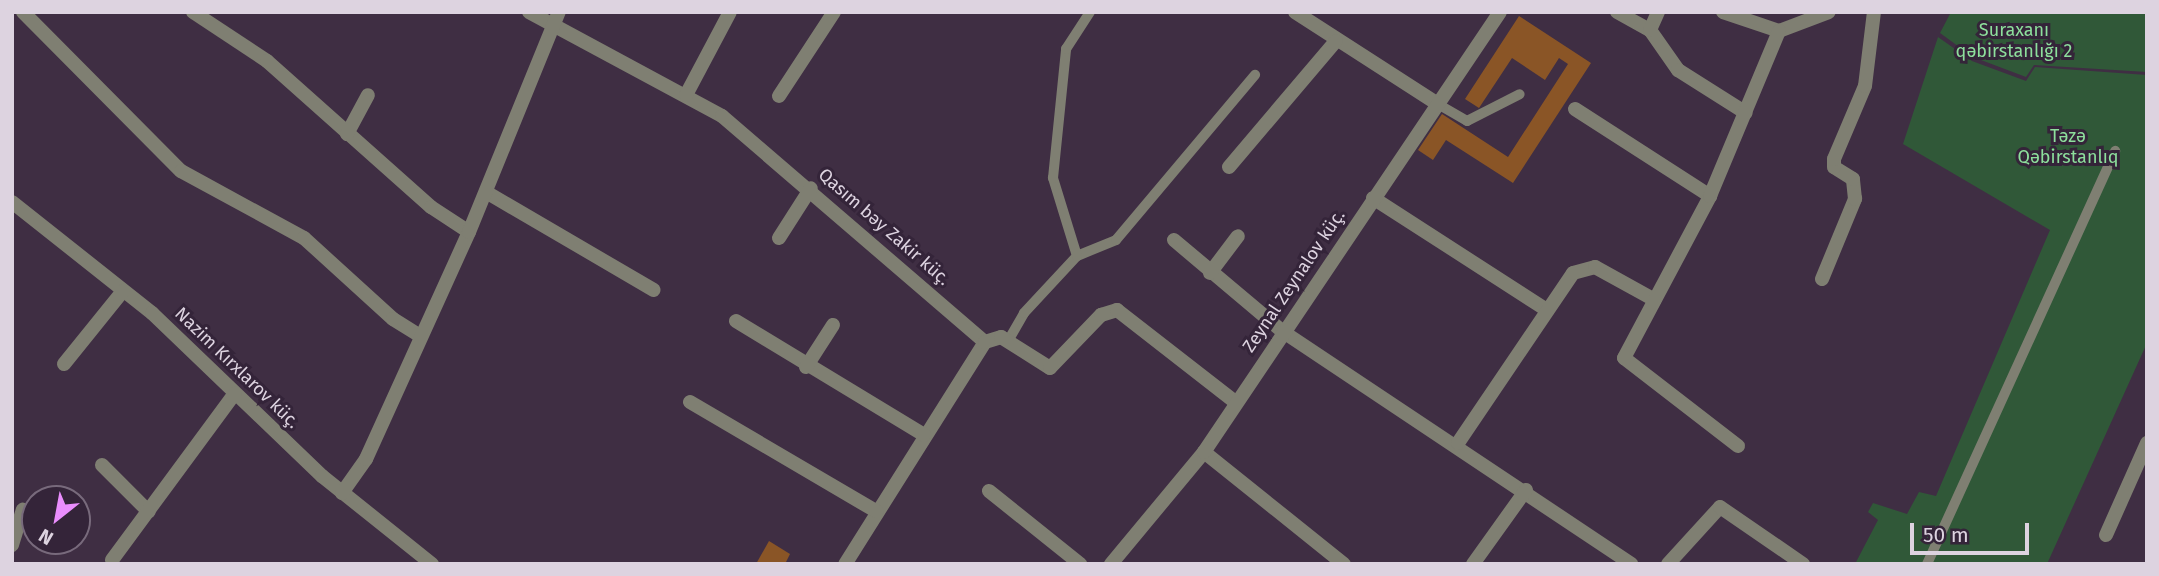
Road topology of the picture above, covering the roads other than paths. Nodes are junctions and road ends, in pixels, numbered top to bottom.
1 (23, 12) edge
2 (193, 12) edge
3 (529, 12) edge
4 (559, 12) edge
5 (730, 12) edge
6 (834, 12) edge
7 (1090, 12) edge
8 (1295, 12) edge
9 (1500, 12) edge
10 (1618, 12) edge
11 (1658, 12) edge
12 (1723, 12) edge
13 (1829, 12) edge
14 (1874, 12) edge
15 (552, 27) junction
16 (1650, 30) junction
17 (1779, 31) junction
18 (1336, 41) junction
19 (1255, 75) dead end
20 (1520, 94) dead end
21 (368, 95) dead end
22 (685, 95) junction
23 (779, 96) dead end
24 (1436, 103) junction
25 (1575, 109) dead end
26 (1746, 113) junction
27 (347, 134) junction
28 (2115, 151) dead end
29 (1228, 167) dead end
30 (811, 188) junction
31 (486, 192) junction
32 (1710, 196) junction
33 (1373, 198) junction
34 (12, 202) edge
35 (469, 232) junction
36 (1238, 236) dead end
37 (779, 238) dead end
38 (1174, 240) dead end
39 (1077, 256) junction
40 (1210, 273) junction
41 (1822, 279) dead end
42 (123, 290) junction
43 (654, 290) dead end
44 (1656, 300) junction
45 (1547, 310) junction
46 (736, 321) dead end
47 (834, 324) dead end
48 (1282, 331) junction
49 (419, 334) junction
50 (1009, 341) junction
51 (985, 342) junction
52 (65, 364) dead end
53 (806, 367) junction
54 (235, 393) junction
55 (690, 402) dead end
56 (1236, 402) junction
57 (924, 435) junction
58 (1458, 443) junction
59 (2147, 443) edge
60 (1738, 446) dead end
61 (1204, 452) junction
62 (102, 465) dead end
63 (1526, 490) junction
64 (989, 491) dead end
65 (342, 493) junction
66 (876, 510) junction
67 (149, 512) junction
68 (21, 516) edge
69 (2106, 535) dead end
70 (12, 545) edge
71 (417, 559) edge
72 (112, 560) dead end
73 (432, 564) edge
74 (845, 564) edge
75 (1080, 564) edge
76 (1111, 564) edge
77 (1344, 564) edge
78 (1473, 564) edge
79 (1631, 564) edge
80 (1668, 564) edge
81 (1803, 564) edge
82 (1927, 564) edge

1 - 49 street
2 - 27 street
3 - 15 street, Qasım bəy Zakir küç.
4 - 15 street
5 - 22 street
6 - 23 street
7 - 39 lane
8 - 18 street
9 - 24 street, Zeynal Zeynalov küç.
10 - 16 street
11 - 16 street
12 - 17 street
13 - 17 street
14 - 41 street
15 - 22 street, Qasım bəy Zakir küç.
15 - 31 street
16 - 26 street
17 - 26 street
18 - 24 street
18 - 29 street
19 - 39 lane
20 - 24 lane
21 - 27 street
22 - 30 street, Qasım bəy Zakir küç.
24 - 33 street, Zeynal Zeynalov küç.
25 - 32 street
26 - 32 street
27 - 35 street
28 - 82 lane
30 - 37 street
30 - 51 street, Qasım bəy Zakir küç.
31 - 35 street
31 - 43 street
32 - 44 street
33 - 45 street
33 - 48 street, Zeynal Zeynalov küç.
34 - 42 street, Nazim Kırxlarov küç.
35 - 49 street
36 - 40 street
38 - 40 street
39 - 50 lane
40 - 48 street
42 - 52 street
42 - 54 street, Nazim Kırxlarov küç.
44 - 45 street
44 - 60 street
45 - 58 street
46 - 53 street
47 - 53 street
48 - 56 street, Zeynal Zeynalov küç.
48 - 58 street
49 - 65 street
50 - 51 street
50 - 56 street
51 - 57 street
53 - 57 street
54 - 65 street, Nazim Kırxlarov küç.
54 - 67 street
55 - 66 street
56 - 61 street, Zeynal Zeynalov küç.
57 - 66 street
58 - 63 street
59 - 69 street
61 - 76 street, Zeynal Zeynalov küç.
61 - 77 street
62 - 67 street
63 - 78 street
63 - 79 street
64 - 75 street
65 - 71 street, Nazim Kırxlarov küç.
66 - 74 street
67 - 72 street
68 - 70 street
71 - 73 street, Nazim Kırxlarov küç.
80 - 81 street

